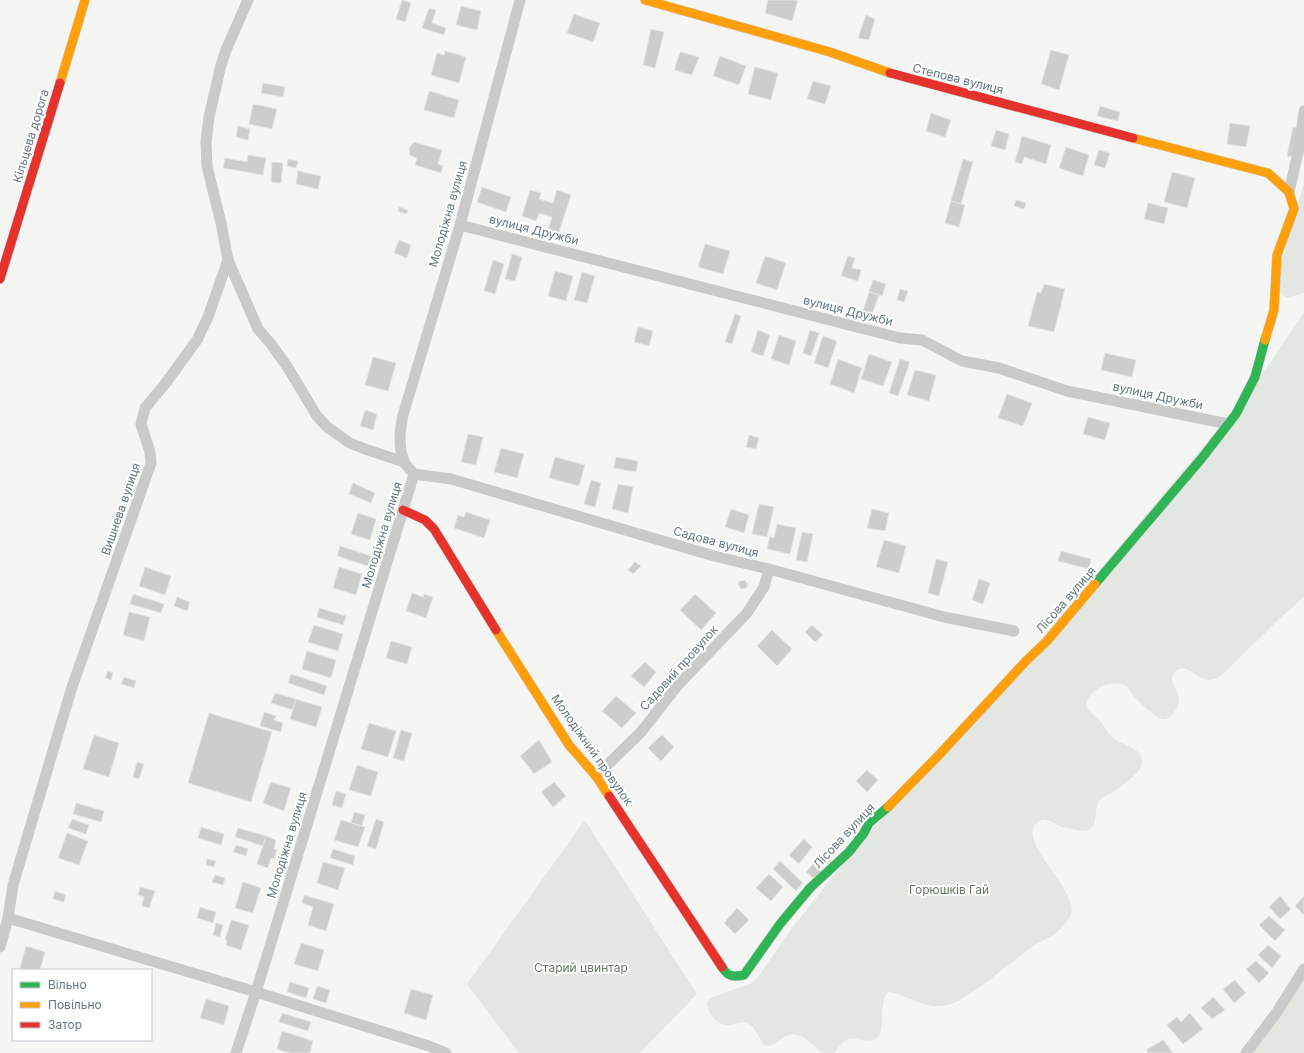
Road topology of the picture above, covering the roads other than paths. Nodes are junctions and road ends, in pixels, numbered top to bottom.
1 (85, 0) edge
2 (248, 0) edge
3 (520, 0) edge
4 (645, 0) edge
5 (1304, 111) edge
6 (1289, 192) junction
7 (460, 225) junction
8 (228, 260) junction
9 (0, 278) edge
10 (1228, 424) junction
11 (404, 462) junction
12 (414, 474) junction
13 (403, 510) junction
14 (769, 569) junction
15 (1014, 631) dead end
16 (596, 776) junction
17 (8, 918) junction
18 (0, 947) edge
19 (1304, 969) edge
20 (726, 974) joint
21 (256, 992) junction
22 (236, 1053) edge
23 (446, 1053) edge
24 (1246, 1053) edge

1 - 9 main road, Кільцева дорога
2 - 8 street
3 - 7 street, Молодіжна вулиця
4 - 6 main road, Степова вулиця
5 - 6 street
6 - 10 main road, Лісова вулиця
7 - 10 street, вулиця Дружби
7 - 11 street, Молодіжна вулиця
8 - 11 street
8 - 17 street, Вишнева вулиця
10 - 20 main road, Лісова вулиця
11 - 12 street, Молодіжна вулиця
12 - 13 street, Молодіжна вулиця
12 - 14 street, Садова вулиця
13 - 16 main road, Молодіжний провулок
13 - 21 street, Молодіжна вулиця
14 - 15 street, Садова вулиця
14 - 16 street, Садовий провулок
16 - 20 main road, Молодіжний провулок
17 - 18 street, Вишнева вулиця
17 - 21 street
19 - 24 street
21 - 22 street, Молодіжна вулиця
21 - 23 street

